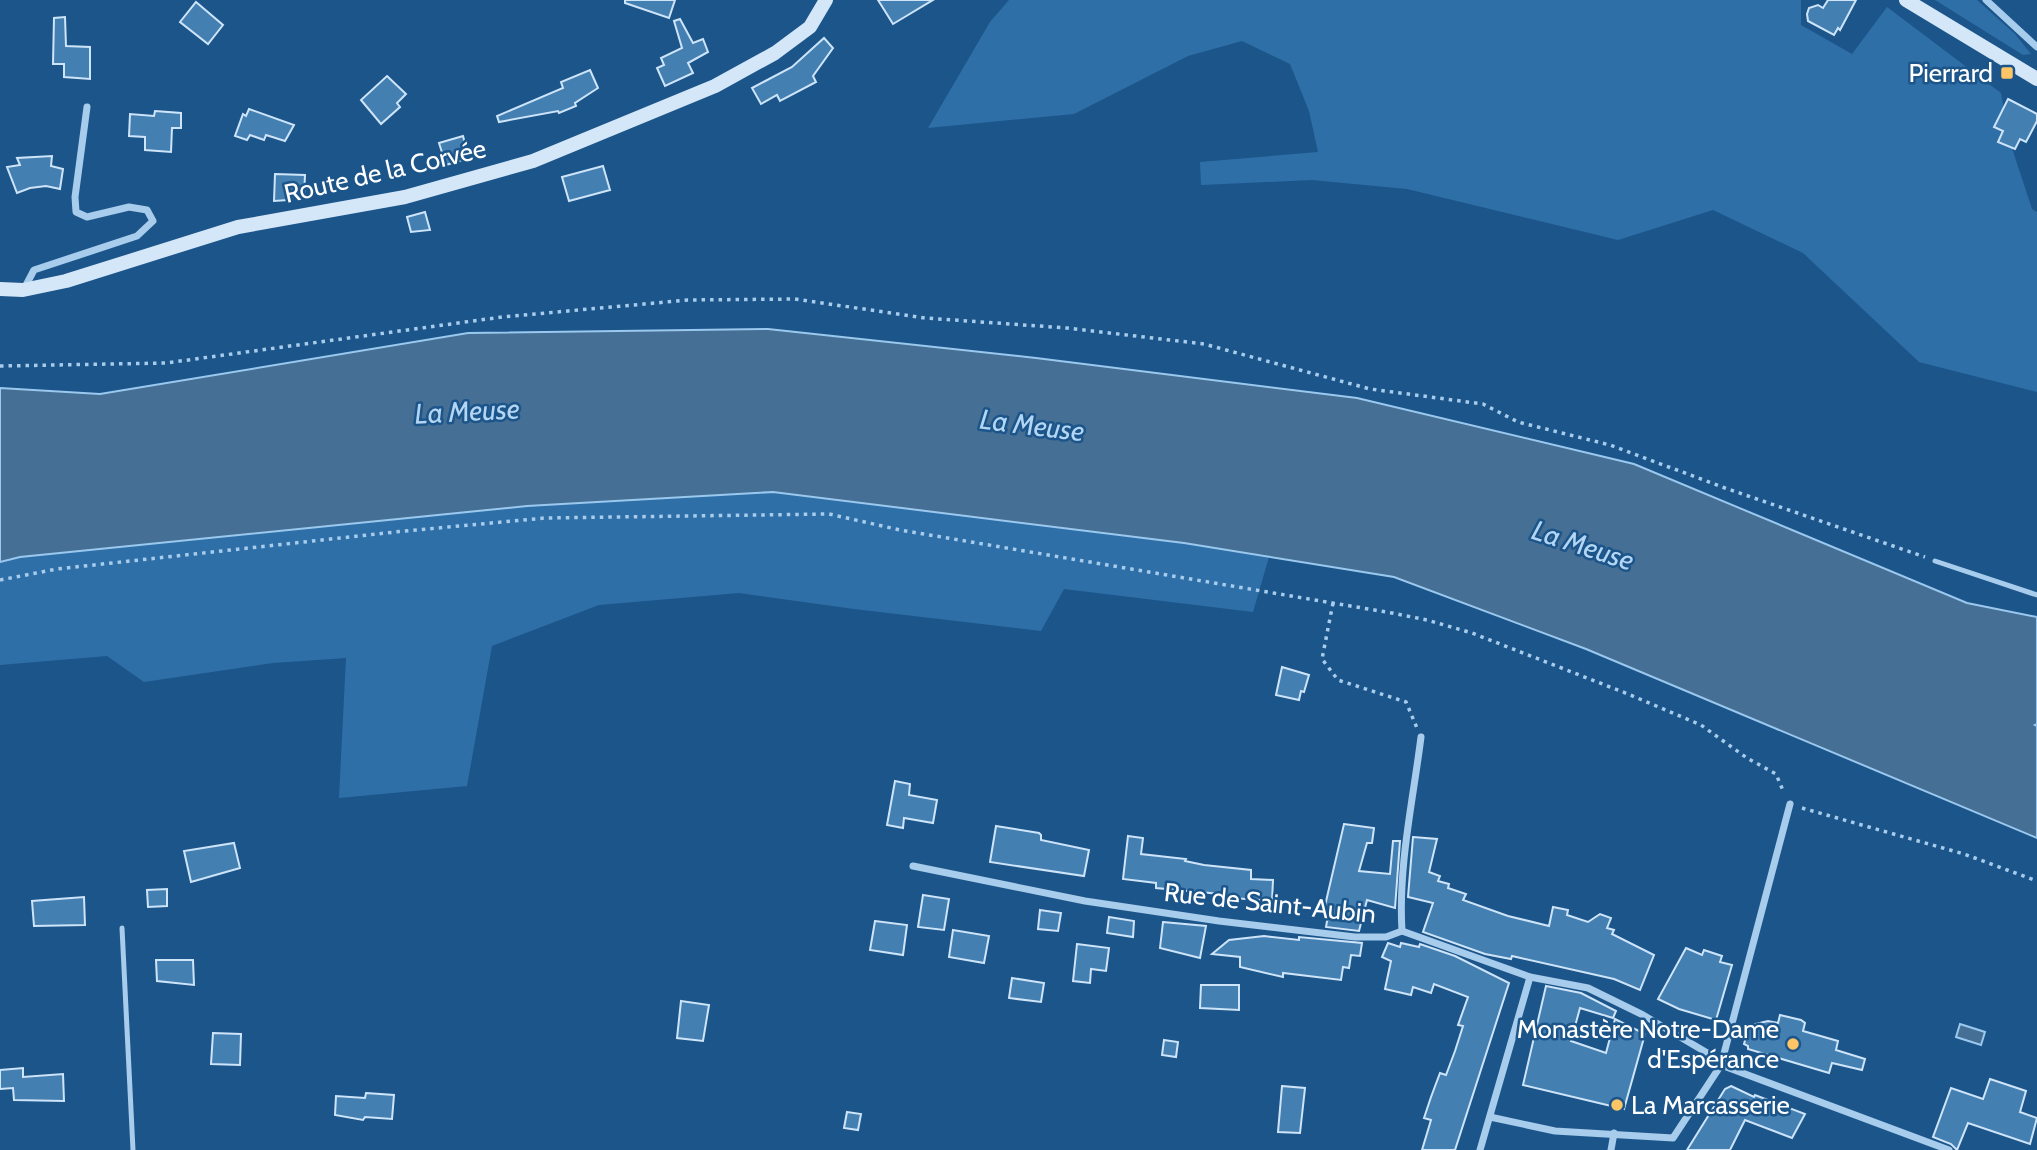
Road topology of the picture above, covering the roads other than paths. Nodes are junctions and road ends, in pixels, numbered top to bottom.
1 (826, 0) edge
2 (1906, 0) edge
3 (1986, 0) edge
4 (1925, 6) edge
5 (2037, 47) edge
6 (2037, 79) edge
7 (87, 107) dead end
8 (0, 289) edge
9 (23, 290) junction
10 (1935, 561) road end
11 (2037, 595) edge
12 (1421, 737) road end
13 (1790, 804) road end
14 (913, 866) dead end
15 (122, 928) dead end
16 (1402, 930) junction
17 (1530, 977) junction
18 (1721, 1065) junction
19 (1490, 1117) junction
20 (1614, 1133) junction
21 (133, 1150) edge
22 (1480, 1150) edge
23 (1611, 1150) edge
24 (1949, 1150) edge

1 - 9 street, Route de la Corvée
2 - 4 street
3 - 5 street
4 - 6 street
7 - 9 street
8 - 9 street, Route de la Corvée
10 - 11 lane
12 - 16 street
13 - 18 street
14 - 16 street, Rue de Saint-Aubin
15 - 21 lane
16 - 17 street, Rue de Saint-Aubin
17 - 18 street, Rue de Saint-Aubin
17 - 19 street
18 - 20 street
18 - 24 street, Rue de Saint-Aubin
19 - 20 street
19 - 22 street
20 - 23 street

